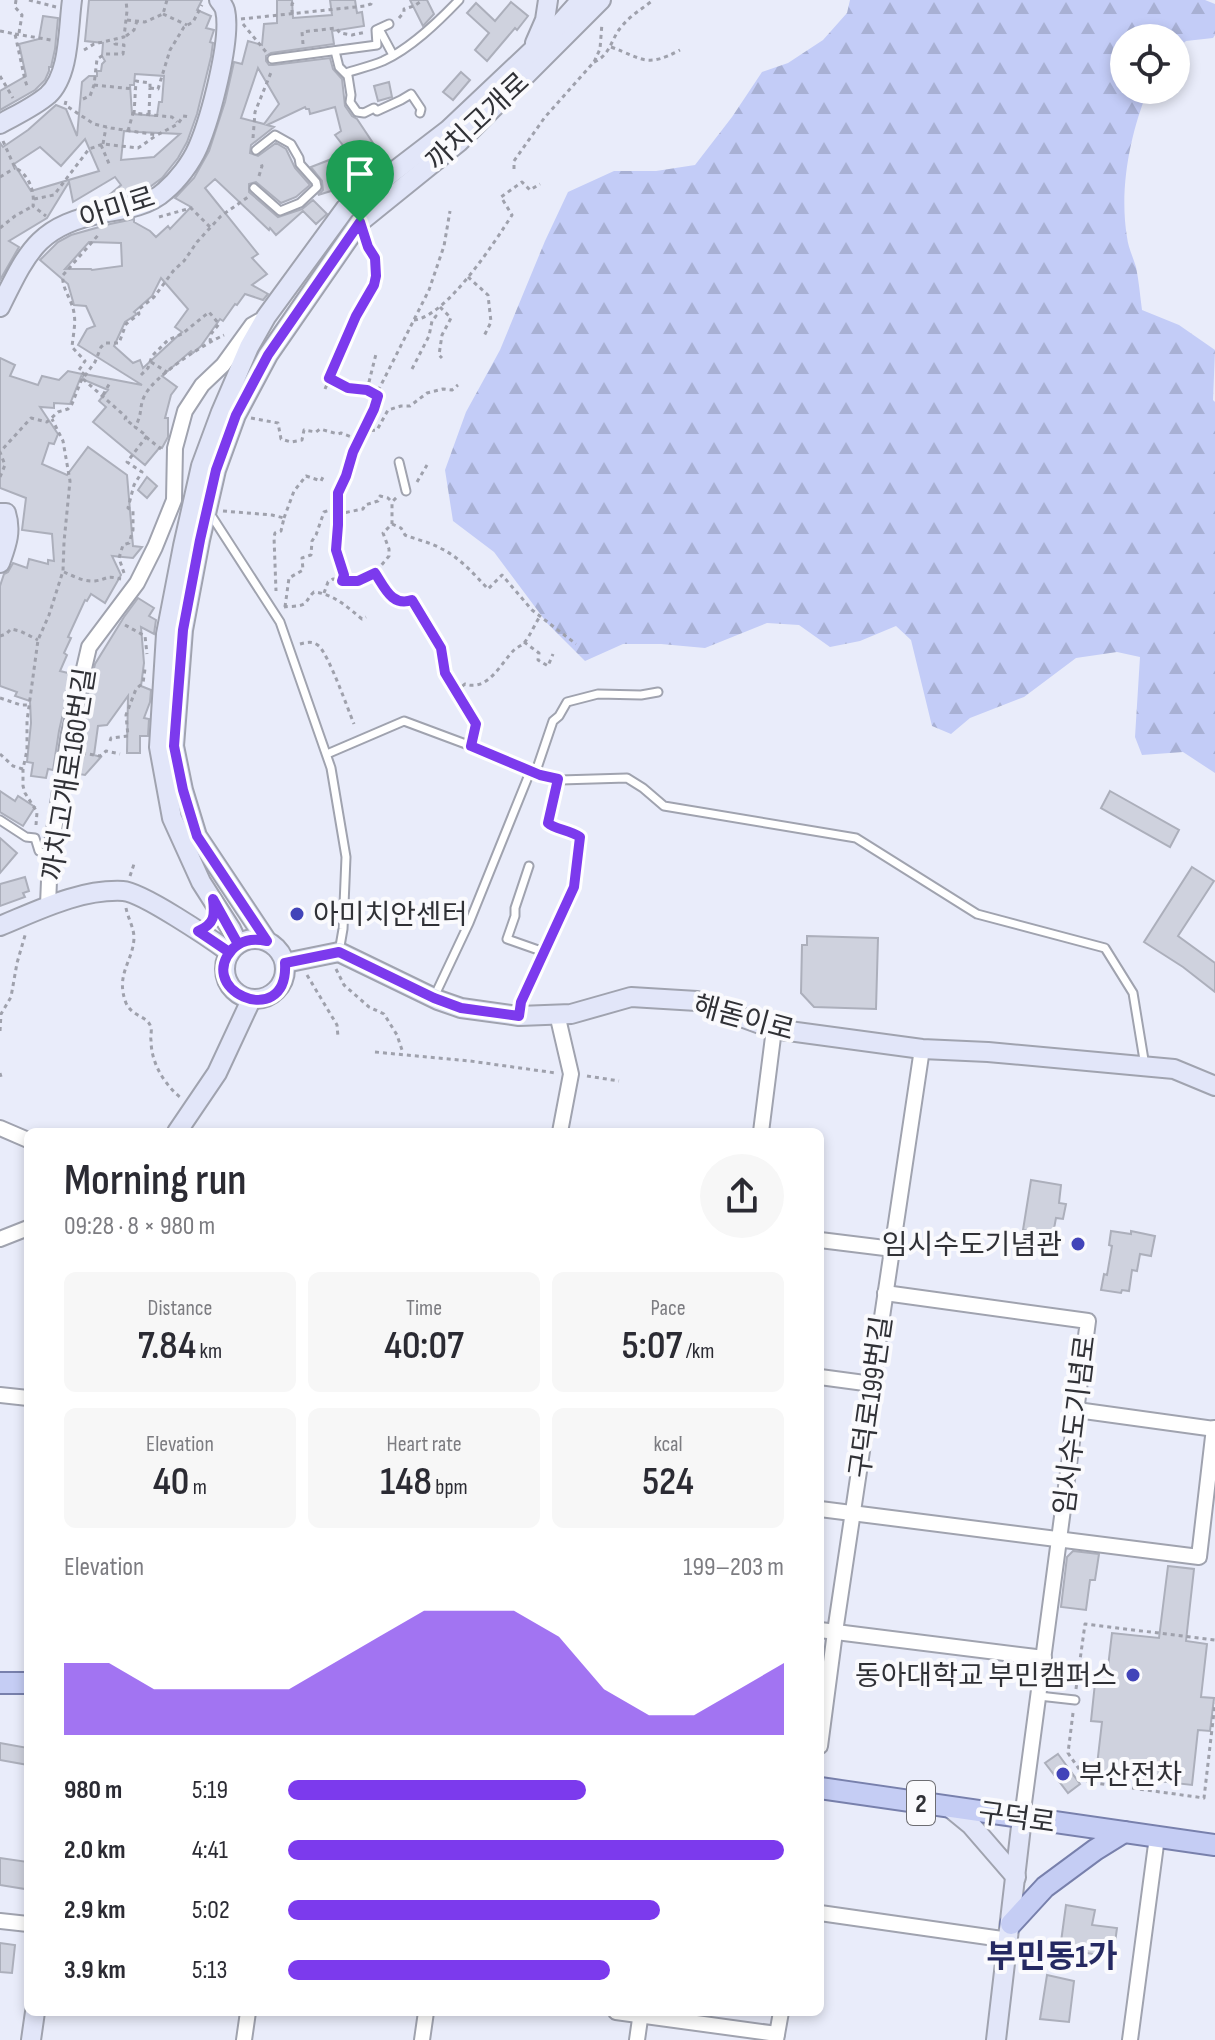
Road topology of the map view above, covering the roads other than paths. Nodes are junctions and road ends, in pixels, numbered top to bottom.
1 (459, 0) edge
2 (548, 0) edge
3 (581, 0) edge
4 (601, 0) edge
5 (71, 4) edge
6 (227, 12) edge
7 (389, 24) road end
8 (379, 29) junction
9 (533, 50) junction
10 (335, 51) junction
11 (393, 55) junction
12 (272, 59) road end
13 (346, 73) junction
14 (420, 113) dead end
15 (0, 124) edge
16 (256, 150) road end
17 (254, 188) road end
18 (0, 307) edge
19 (266, 317) junction
20 (399, 462) dead end
21 (406, 491) road end
22 (208, 510) junction
23 (0, 513) edge
24 (0, 563) edge
25 (658, 692) dead end
26 (327, 754) junction
27 (533, 773) junction
28 (0, 820) edge
29 (50, 856) junction
30 (529, 866) dead end
31 (213, 899) junction
32 (48, 905) junction
33 (0, 926) edge
34 (198, 931) junction
35 (267, 941) junction
36 (234, 948) junction
37 (544, 952) road end
38 (335, 953) junction
39 (293, 962) junction
40 (434, 998) junction
41 (251, 1000) junction
42 (557, 1014) junction
43 (774, 1029) junction
44 (922, 1049) junction
45 (1145, 1066) junction
46 (1215, 1086) edge
47 (0, 1128) edge
48 (180, 1128) edge
49 (561, 1128) edge
50 (762, 1128) edge
51 (24, 1138) edge
52 (24, 1230) edge
53 (0, 1239) edge
54 (824, 1240) edge
55 (893, 1249) junction
56 (885, 1293) junction
57 (824, 1378) edge
58 (872, 1384) junction
59 (0, 1395) edge
60 (24, 1398) edge
61 (1077, 1410) junction
62 (1215, 1428) edge
63 (824, 1510) edge
64 (854, 1514) junction
65 (1059, 1540) junction
66 (828, 1631) edge
67 (1044, 1658) junction
68 (0, 1683) edge
69 (24, 1683) edge
70 (824, 1688) edge
71 (1039, 1696) junction
72 (1075, 1700) road end
73 (824, 1789) edge
74 (949, 1807) junction
75 (1022, 1818) junction
76 (1124, 1832) junction
77 (1157, 1837) junction
78 (1215, 1845) edge
79 (1016, 1877) junction
80 (824, 1913) edge
81 (0, 1921) edge
82 (24, 1924) edge
83 (1010, 1932) junction
84 (34, 2016) edge
85 (247, 2016) edge
86 (425, 2016) edge
87 (641, 2016) edge
88 (653, 2016) edge
89 (780, 2016) edge
90 (776, 2037) edge
91 (31, 2040) edge
92 (244, 2040) edge
93 (422, 2040) edge
94 (637, 2040) edge
95 (996, 2040) edge
96 (1130, 2040) edge

1 - 11 lane
2 - 9 street
3 - 9 street
4 - 22 street, 까치고개로
5 - 15 street
6 - 18 street, 아미로
7 - 8 lane
8 - 10 lane
8 - 11 lane
9 - 19 street
10 - 12 lane
10 - 13 lane
11 - 13 lane
13 - 14 lane
16 - 17 lane
19 - 29 street, 까치고개로160번길
19 - 31 street
20 - 21 lane
22 - 26 lane
22 - 35 street, 까치고개로
23 - 24 street
25 - 27 lane
26 - 27 lane
26 - 38 lane
27 - 40 lane
27 - 45 lane
28 - 29 lane
29 - 32 street, 까치고개로160번길
30 - 37 lane
31 - 34 street
31 - 36 street
32 - 33 street
32 - 34 street
34 - 36 street
35 - 36 street
35 - 39 street
36 - 41 street
38 - 39 street
38 - 40 street, 해돋이로
39 - 41 street
40 - 42 street, 해돋이로
41 - 48 street
42 - 43 street, 해돋이로
42 - 49 street
43 - 44 street, 해돋이로
43 - 50 street
44 - 45 street, 해돋이로
44 - 55 street, 구덕로199번길
45 - 46 street, 해돋이로
47 - 51 street
52 - 53 street
54 - 55 street
55 - 56 street, 구덕로199번길
56 - 58 street, 구덕로199번길
56 - 61 street, 임시수도기념로
57 - 58 street
58 - 64 street, 구덕로199번길
59 - 60 street
61 - 62 street
61 - 65 street, 임시수도기념로
62 - 65 street, 임시수도기념로
63 - 64 street, 임시수도기념로
64 - 65 street, 임시수도기념로
64 - 66 street, 구덕로199번길
65 - 67 street
66 - 67 street
66 - 70 street, 구덕로199번길
67 - 71 street
68 - 69 main road
71 - 72 lane
71 - 75 street
73 - 74 main road, 구덕로 / 2
74 - 75 main road, 구덕로 / 2
74 - 79 street
75 - 76 main road, 구덕로 / 2
75 - 79 street
76 - 77 main road, 구덕로 / 2
76 - 83 main road
77 - 78 main road, 구덕로 / 2
77 - 96 street
79 - 83 street
80 - 83 street
81 - 82 street
83 - 95 street
84 - 91 street
85 - 92 street
86 - 93 street
87 - 94 street
88 - 90 street
89 - 90 street

